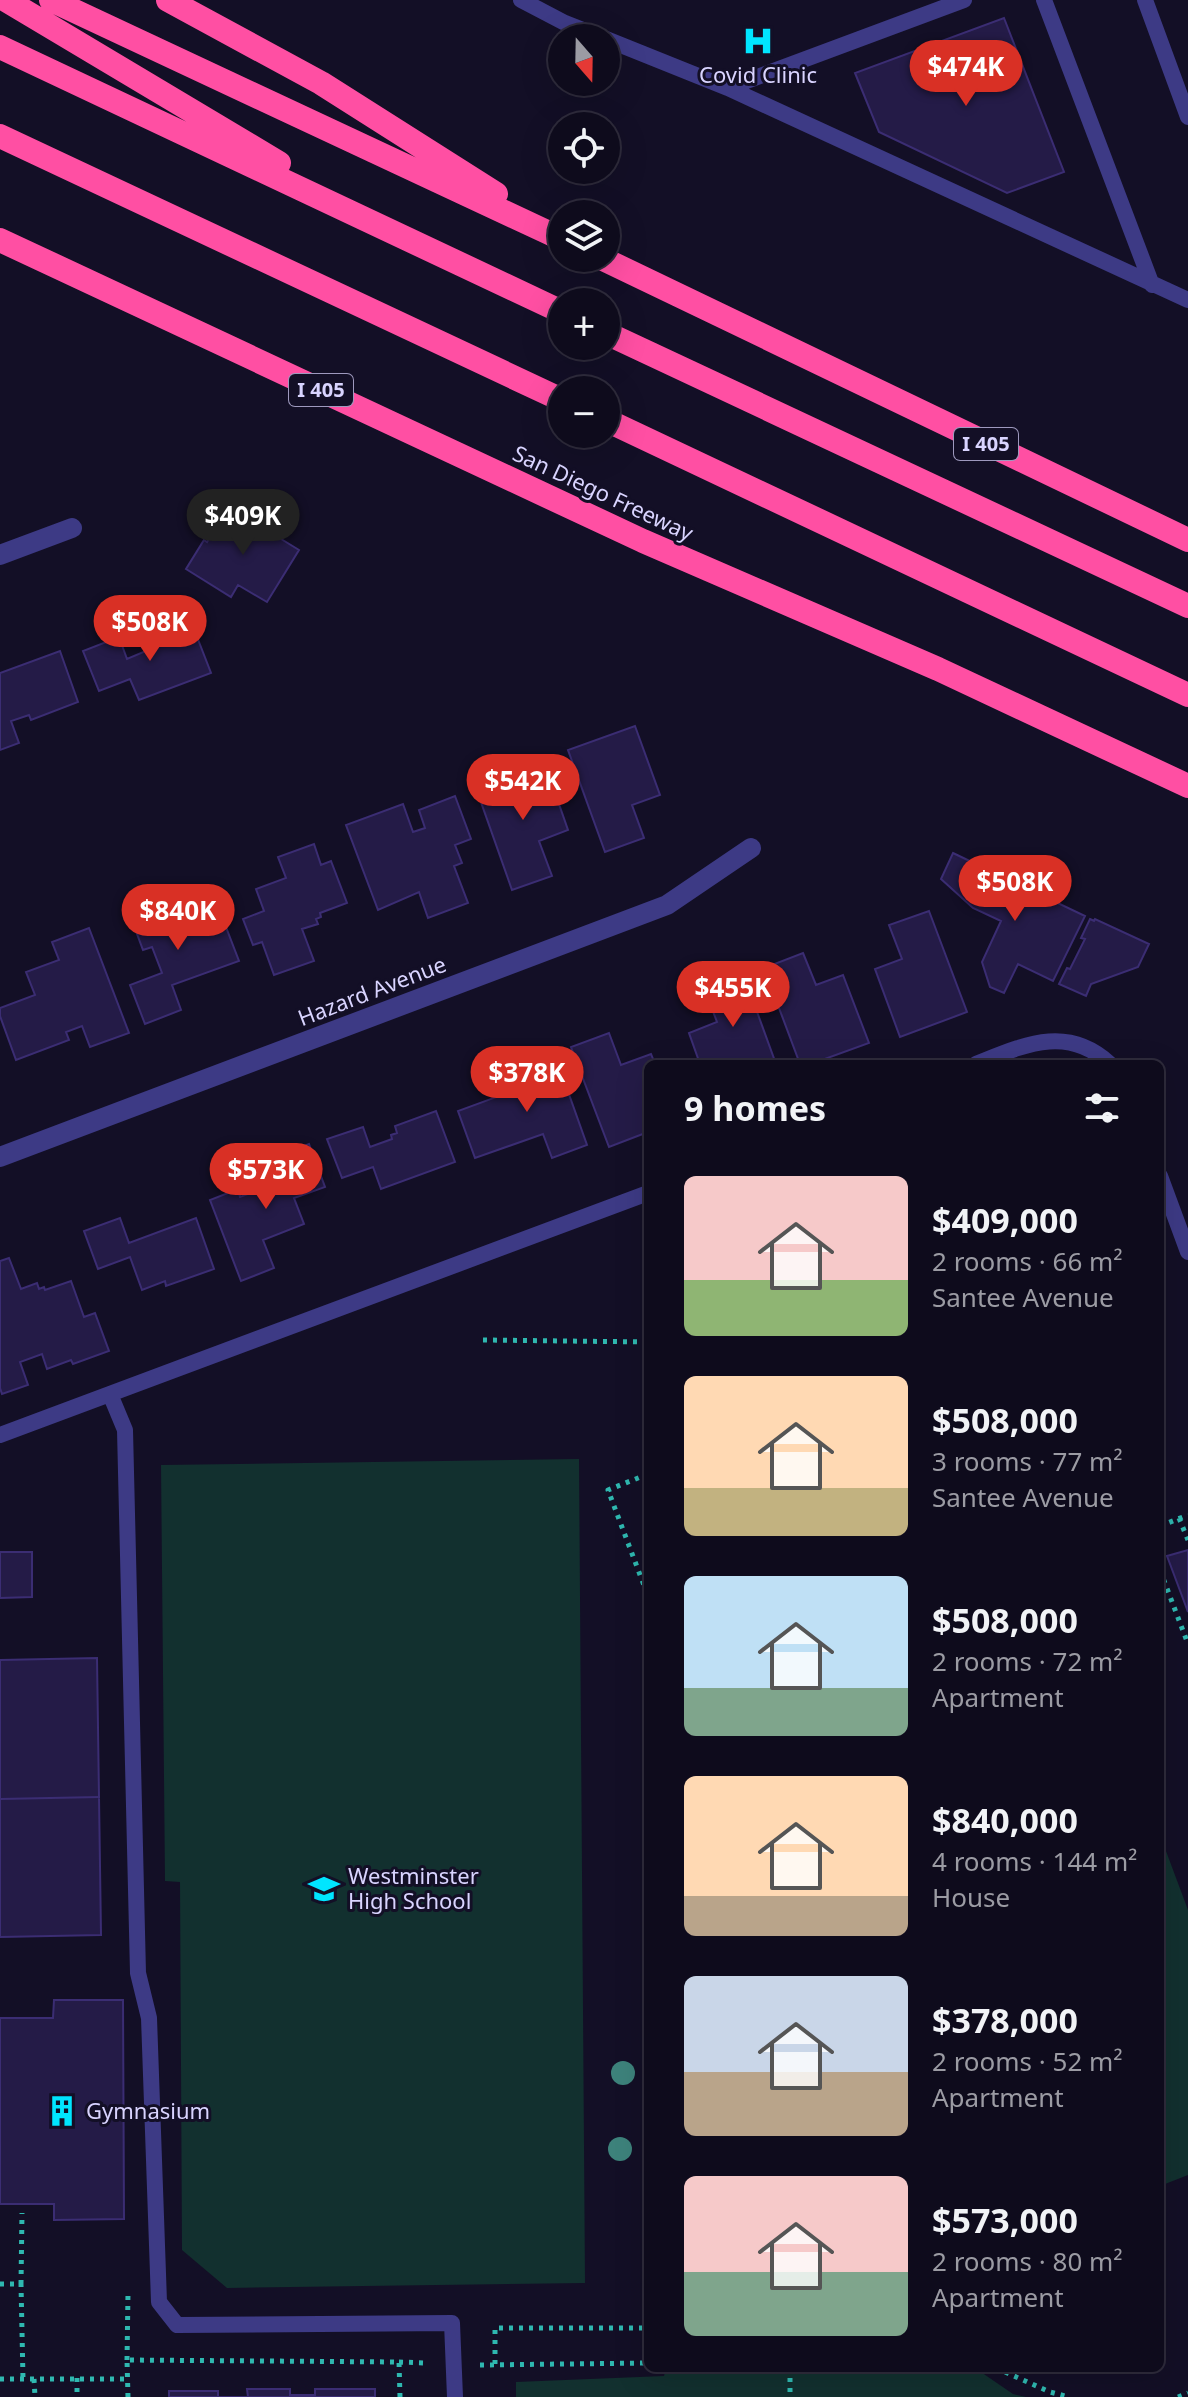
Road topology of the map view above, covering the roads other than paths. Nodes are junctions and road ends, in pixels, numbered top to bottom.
1 (6, 0) edge
2 (51, 0) edge
3 (168, 0) edge
4 (521, 0) edge
5 (964, 0) edge
6 (1044, 0) edge
7 (1145, 0) edge
8 (568, 24) edge
9 (620, 45) edge
10 (0, 47) edge
11 (728, 88) junction
12 (1188, 117) edge
13 (0, 136) edge
14 (548, 229) edge
15 (548, 231) edge
16 (0, 240) edge
17 (409, 240) junction
18 (620, 267) edge
19 (1152, 285) junction
20 (1188, 300) edge
21 (548, 305) edge
22 (620, 340) edge
23 (548, 393) edge
24 (620, 427) edge
25 (72, 528) dead end
26 (1188, 540) edge
27 (0, 555) edge
28 (1188, 606) edge
29 (1188, 695) edge
30 (1188, 786) edge
31 (751, 848) dead end
32 (986, 1060) edge
33 (1106, 1060) edge
34 (0, 1157) edge
35 (1164, 1187) edge
36 (644, 1194) edge
37 (1188, 1252) edge
38 (110, 1394) junction
39 (0, 1435) edge
40 (455, 2397) edge

1 - 17 highway
2 - 15 highway
3 - 14 highway
4 - 8 lane
5 - 11 lane
6 - 19 lane
7 - 12 lane
9 - 11 lane
10 - 17 highway
11 - 19 lane
13 - 23 highway
16 - 30 highway, San Diego Freeway / I 405
17 - 21 highway
18 - 26 highway, I 405
19 - 20 lane
22 - 28 highway
24 - 29 highway
25 - 27 street
31 - 34 street, Hazard Avenue
32 - 33 lane
35 - 37 lane
36 - 38 lane
38 - 39 lane
38 - 40 lane

